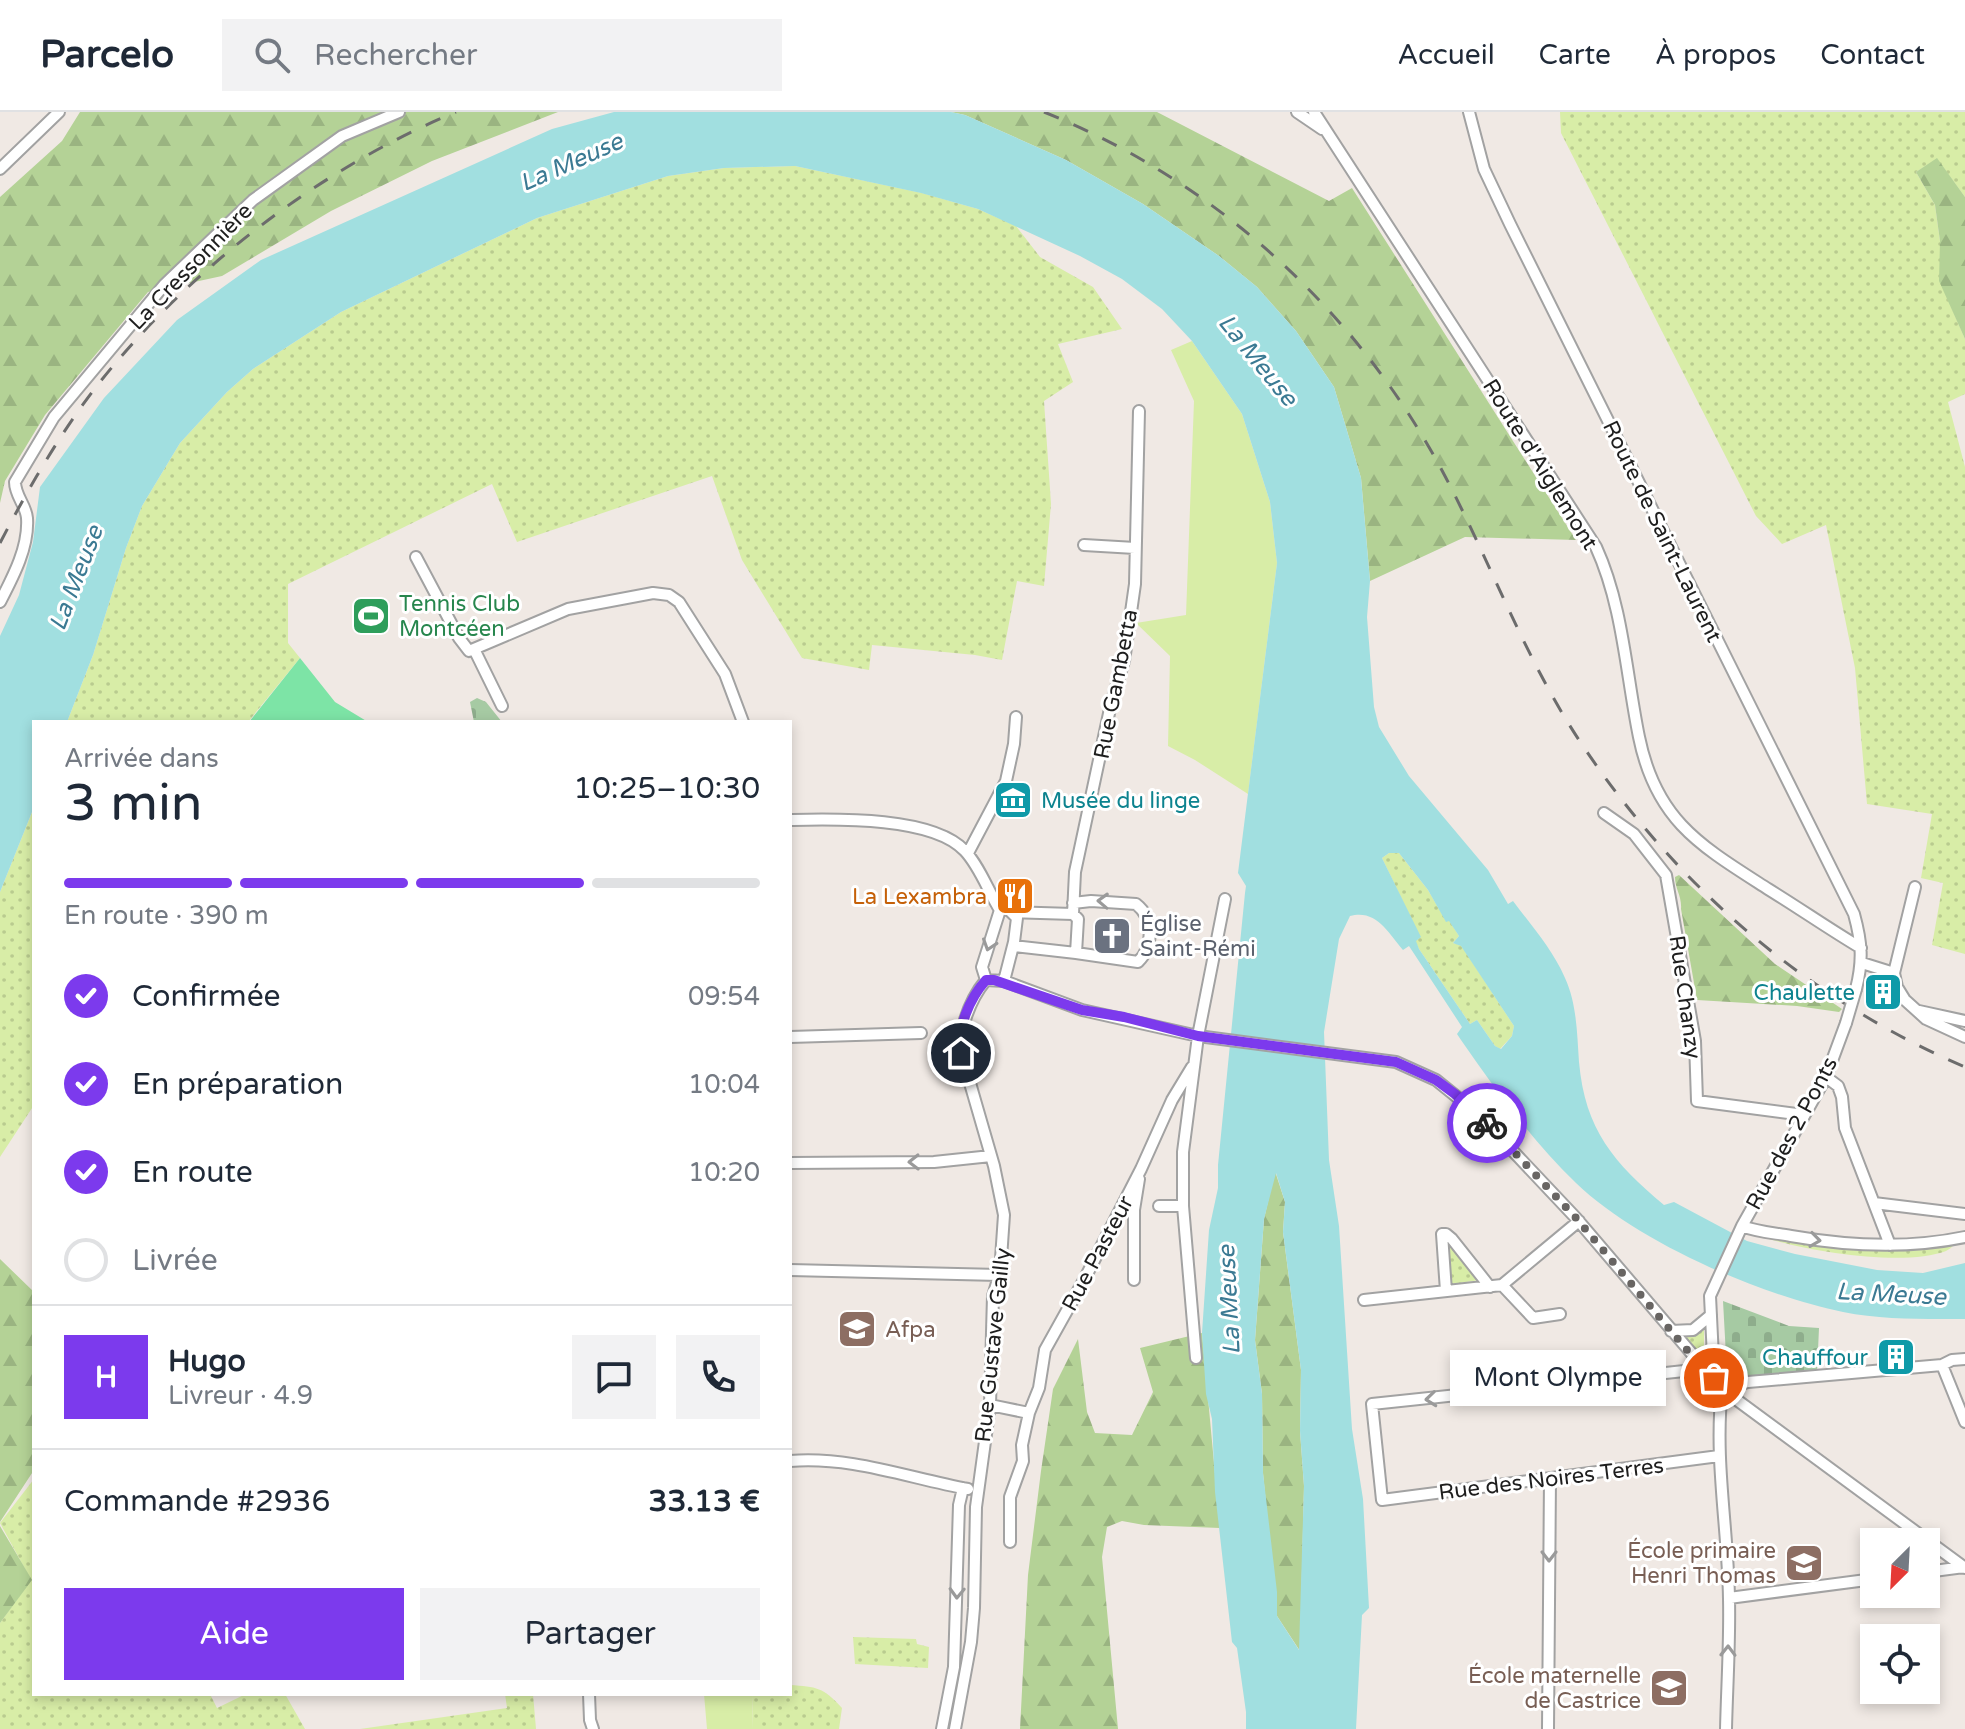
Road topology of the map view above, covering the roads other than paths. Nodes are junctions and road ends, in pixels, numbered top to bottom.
1 (59, 112) edge
2 (399, 112) edge
3 (1297, 112) edge
4 (1314, 112) edge
5 (1469, 112) edge
6 (1326, 131) junction
7 (0, 169) edge
8 (1139, 411) dead end
9 (1084, 545) dead end
10 (1135, 548) junction
11 (416, 557) dead end
12 (0, 602) edge
13 (474, 649) junction
14 (502, 706) dead end
15 (1016, 717) dead end
16 (742, 720) edge
17 (1604, 813) dead end
18 (792, 820) edge
19 (968, 853) junction
20 (1915, 887) dead end
21 (1225, 899) dead end
22 (1073, 908) junction
23 (1000, 910) junction
24 (1012, 912) junction
25 (1014, 946) junction
26 (1861, 948) junction
27 (1076, 953) junction
28 (1862, 963) junction
29 (1894, 973) junction
30 (995, 980) junction
31 (1917, 1012) junction
32 (1965, 1021) edge
33 (921, 1033) dead end
34 (1198, 1036) junction
35 (792, 1037) edge
36 (1965, 1037) edge
37 (1195, 1062) junction
38 (1826, 1077) junction
39 (1804, 1115) junction
40 (991, 1156) junction
41 (792, 1163) edge
42 (1141, 1169) junction
43 (1874, 1203) junction
44 (1159, 1206) dead end
45 (1183, 1206) junction
46 (1965, 1214) edge
47 (1579, 1221) junction
48 (1741, 1228) junction
49 (1965, 1237) edge
50 (1890, 1245) junction
51 (792, 1270) edge
52 (999, 1275) junction
53 (1134, 1280) dead end
54 (1496, 1286) junction
55 (1446, 1291) junction
56 (1364, 1300) dead end
57 (1560, 1314) dead end
58 (1711, 1315) junction
59 (1671, 1331) junction
60 (1196, 1358) dead end
61 (1965, 1359) edge
62 (1942, 1365) junction
63 (1703, 1369) junction
64 (1714, 1378) junction
65 (1722, 1389) junction
66 (990, 1405) junction
67 (1029, 1413) junction
68 (1965, 1422) edge
69 (1719, 1456) junction
70 (792, 1461) edge
71 (1550, 1478) junction
72 (963, 1488) junction
73 (977, 1491) junction
74 (1010, 1542) dead end
75 (1964, 1567) edge
76 (1940, 1570) edge
77 (1860, 1581) edge
78 (1729, 1598) junction
79 (589, 1696) edge
80 (593, 1729) edge
81 (942, 1729) edge
82 (955, 1729) edge
83 (1548, 1729) edge
84 (1726, 1729) edge

1 - 7 street
2 - 12 street, La Cressonnière
3 - 6 street
4 - 6 street, Route d'Aiglemont
5 - 26 street, Route de Saint-Laurent
6 - 26 street, Route d'Aiglemont
8 - 10 street, Rue Gambetta
9 - 10 street
10 - 22 street, Rue Gambetta
11 - 13 street
13 - 14 street
13 - 16 street
15 - 19 street
17 - 39 street, Rue Chanzy
18 - 19 street
19 - 23 street
20 - 29 street
21 - 34 street
22 - 24 street
22 - 27 street, Rue Gambetta
27 -> 22 street
23 - 24 street
23 -> 30 street
24 - 25 street
25 - 27 street
25 - 30 street
26 - 28 street, Route de Saint-Laurent
28 - 29 street
28 - 38 street, Rue des 2 Ponts, bridge
29 - 31 street
30 - 34 street
30 - 40 street, Rue Gustave Gailly
31 - 32 street
31 - 36 street
33 - 35 street
34 - 37 street
34 - 47 street
37 - 42 street, Rue Pasteur
37 - 45 street
38 - 39 street, Rue des 2 Ponts
38 - 43 street
39 - 48 street, Rue des 2 Ponts
40 -> 41 street
40 - 52 street, Rue Gustave Gailly
42 - 53 street
42 - 67 street, Rue Pasteur
43 - 46 street
43 - 50 street
44 - 45 street
45 - 60 street
47 - 54 street
47 - 59 street
48 -> 50 street
48 - 58 street, Rue des 2 Ponts
49 - 50 street
51 - 52 street
52 - 66 street, Rue Gustave Gailly
54 - 55 street
54 - 55 street
54 - 57 street
55 - 56 street
58 - 59 street
58 - 64 street, Rue des 2 Ponts
59 - 63 street
61 - 62 street
62 - 65 street
62 - 68 street
63 - 64 street
63 -> 71 street, Rue des Noires Terres
64 - 65 street
65 - 69 street
65 - 75 street
66 - 67 street
66 - 73 street, Rue Gustave Gailly
67 - 74 street, Rue Pasteur
69 - 71 street, Rue des Noires Terres
69 - 78 street
70 - 72 street
71 -> 83 street
72 - 73 street
72 -> 81 street
73 - 82 street, Rue Gustave Gailly
75 - 76 street
77 - 78 street
84 -> 78 street
79 - 80 street

